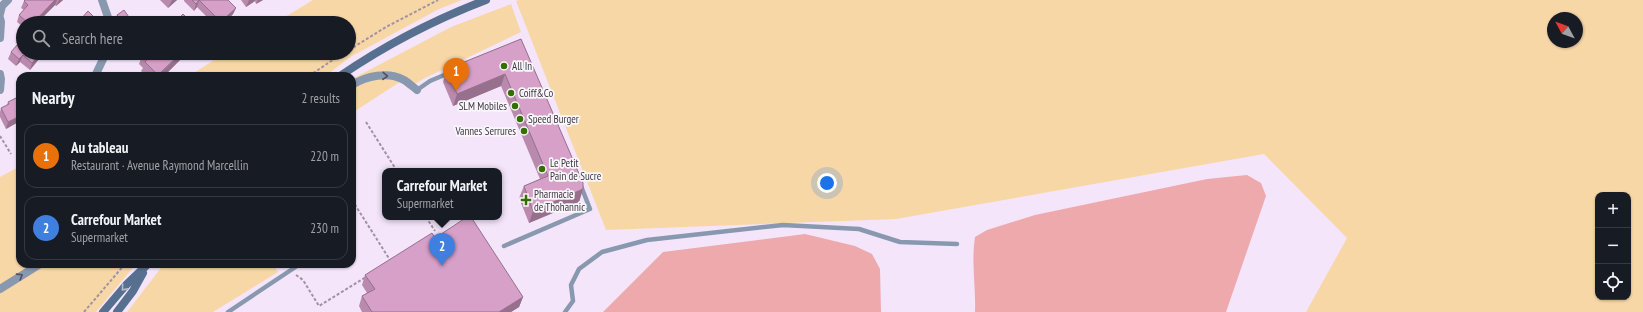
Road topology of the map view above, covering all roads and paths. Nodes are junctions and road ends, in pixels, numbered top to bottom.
1 (8, 0) edge
2 (102, 0) edge
3 (438, 0) edge
4 (486, 0) edge
5 (0, 14) edge
6 (108, 16) edge
7 (0, 18) edge
8 (0, 38) edge
9 (356, 46) edge
10 (103, 60) edge
11 (333, 60) edge
12 (97, 72) edge
13 (315, 72) edge
14 (347, 72) edge
15 (451, 72) edge
16 (0, 74) edge
17 (356, 83) edge
18 (0, 90) edge
19 (417, 90) joint
20 (366, 122) dead end
21 (0, 136) edge
22 (10, 154) dead end
23 (395, 168) edge
24 (579, 180) edge
25 (356, 206) edge
26 (428, 220) edge
27 (435, 231) dead end
28 (957, 244) dead end
29 (504, 246) dead end
30 (390, 260) edge
31 (34, 268) edge
32 (122, 268) edge
33 (144, 268) edge
34 (145, 268) edge
35 (294, 268) edge
36 (370, 274) edge
37 (294, 276) dead end
38 (0, 289) edge
39 (84, 312) edge
40 (103, 312) edge
41 (117, 312) edge
42 (228, 312) edge
43 (565, 312) edge

1 - 5 street
2 - 6 street
3 - 9 path
4 - 14 main road
7 - 8 street
10 - 12 street
11 - 13 path
15 - 19 lane
16 - 18 street
17 -> 19 street
20 - 23 path
21 - 22 path
24 - 29 lane
25 - 30 path
26 - 27 path
28 - 43 lane
38 -> 31 street
32 - 39 path
33 -> 40 main road
34 - 41 main road
35 - 42 lane
36 - 37 path

